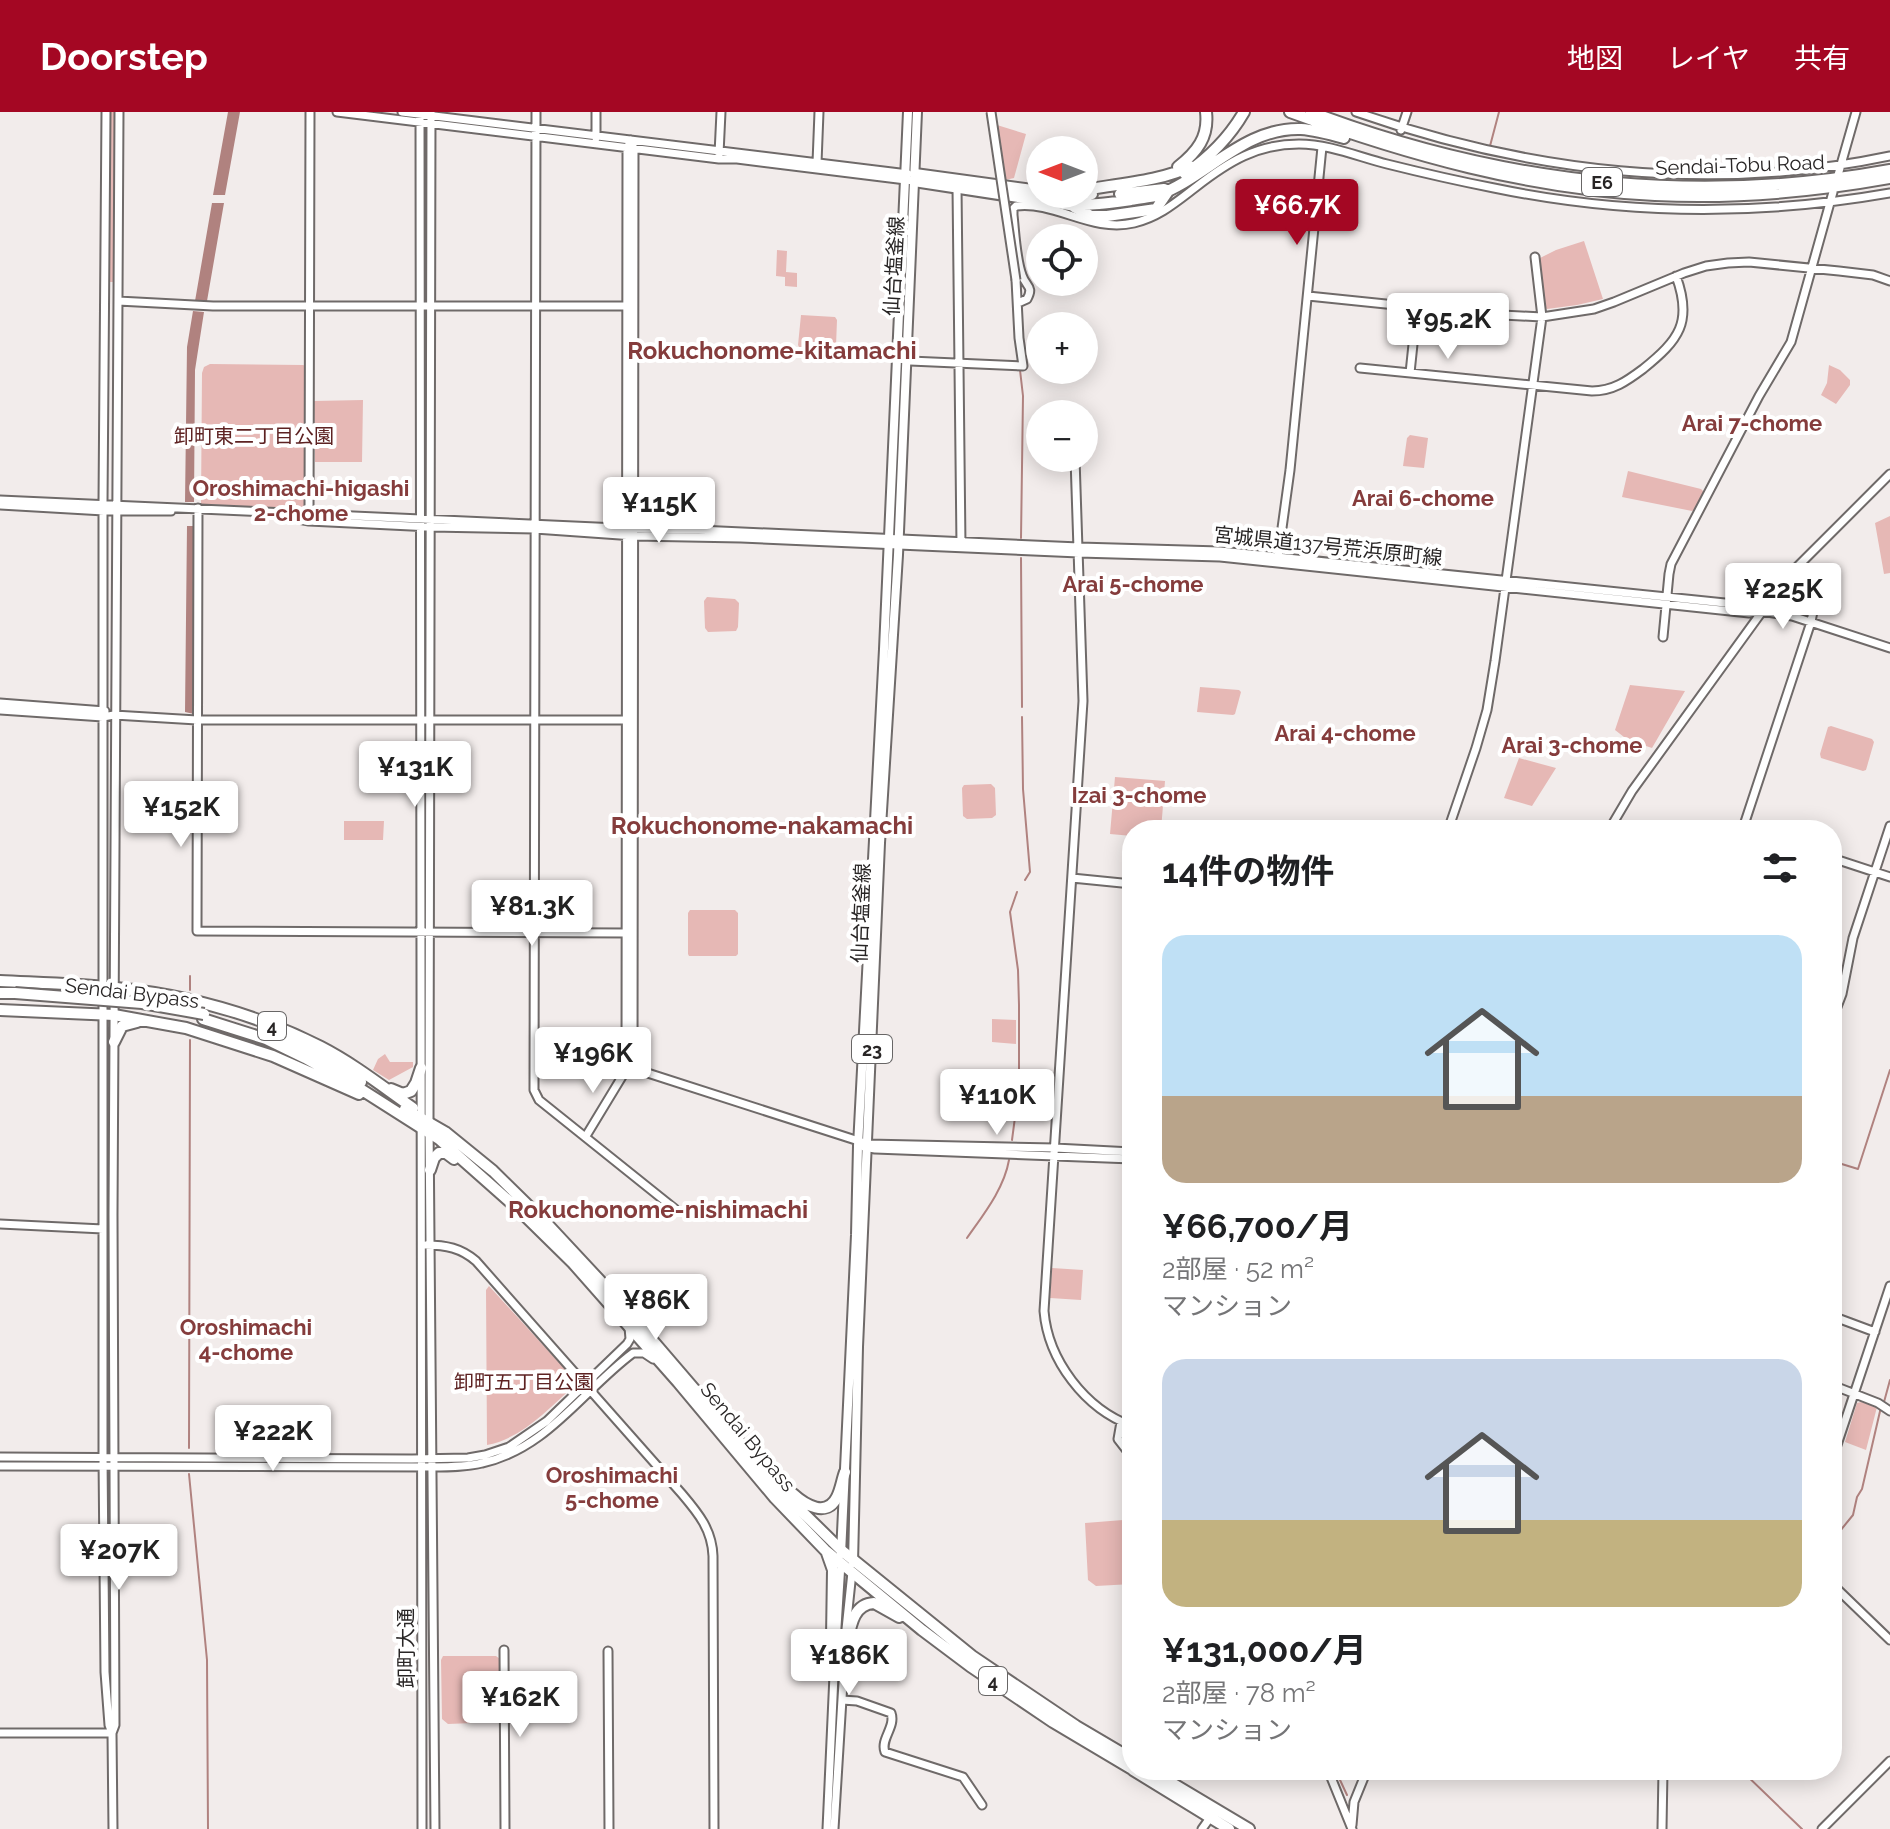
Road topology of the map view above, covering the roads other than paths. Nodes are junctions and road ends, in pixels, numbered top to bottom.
1 (106, 112) edge
2 (119, 112) edge
3 (310, 112) edge
4 (337, 112) edge
5 (402, 112) edge
6 (536, 112) edge
7 (596, 112) edge
8 (721, 112) edge
9 (819, 112) edge
10 (908, 112) edge
11 (917, 112) edge
12 (991, 112) edge
13 (1206, 112) edge
14 (1242, 112) edge
15 (1290, 112) edge
16 (1356, 112) edge
17 (1407, 112) edge
18 (1856, 112) edge
19 (1316, 113) edge
20 (420, 116) edge
21 (431, 117) edge
22 (1401, 132) junction
23 (536, 133) junction
24 (596, 140) junction
25 (631, 146) junction
26 (1322, 147) junction
27 (1393, 154) dead end
28 (719, 155) junction
29 (1890, 156) edge
30 (1451, 163) junction
31 (817, 165) junction
32 (1390, 165) junction
33 (1840, 165) junction
34 (1890, 170) edge
35 (1183, 174) junction
36 (1167, 175) junction
37 (1838, 175) dead end
38 (910, 177) junction
39 (1890, 178) edge
40 (1154, 183) junction
41 (1098, 185) edge
42 (957, 187) junction
43 (1098, 188) edge
44 (1026, 189) edge
45 (1170, 189) junction
46 (1833, 192) dead end
47 (1890, 193) edge
48 (1026, 194) edge
49 (1098, 197) edge
50 (1830, 202) junction
51 (1081, 208) edge
52 (1098, 208) edge
53 (1156, 209) junction
54 (1535, 257) dead end
55 (1812, 268) junction
56 (1676, 276) junction
57 (1890, 281) edge
58 (1308, 296) junction
59 (118, 301) junction
60 (1018, 303) junction
61 (310, 306) junction
62 (420, 306) junction
63 (431, 306) junction
64 (535, 306) junction
65 (630, 306) junction
66 (1417, 306) junction
67 (1542, 317) junction
68 (901, 359) junction
69 (959, 363) junction
70 (1360, 368) dead end
71 (1410, 373) junction
72 (1532, 385) junction
73 (1076, 472) edge
74 (1890, 474) edge
75 (0, 502) edge
76 (103, 507) junction
77 (118, 508) junction
78 (198, 510) junction
79 (309, 517) junction
80 (420, 522) junction
81 (431, 524) junction
82 (534, 527) junction
83 (630, 532) junction
84 (893, 542) junction
85 (962, 545) junction
86 (1079, 550) junction
87 (1278, 557) junction
88 (1505, 583) junction
89 (1830, 595) dead end
90 (1667, 600) junction
91 (1761, 611) junction
92 (1811, 622) junction
93 (1663, 637) dead end
94 (1890, 648) edge
95 (0, 703) edge
96 (0, 710) edge
97 (103, 714) junction
98 (114, 715) junction
99 (197, 720) junction
100 (420, 720) junction
101 (431, 720) junction
102 (630, 720) junction
103 (535, 721) junction
104 (1451, 820) edge
105 (1615, 820) edge
106 (1746, 820) edge
107 (1890, 826) edge
108 (1842, 861) edge
109 (1875, 872) junction
110 (1890, 877) edge
111 (1072, 878) junction
112 (1122, 883) edge
113 (420, 931) junction
114 (430, 931) junction
115 (533, 933) junction
116 (630, 933) junction
117 (0, 981) edge
118 (109, 987) junction
119 (1842, 994) edge
120 (0, 996) edge
121 (0, 1010) edge
122 (109, 1014) junction
123 (204, 1016) junction
124 (151, 1020) junction
125 (114, 1042) junction
126 (421, 1068) junction
127 (630, 1068) junction
128 (378, 1084) junction
129 (376, 1099) junction
130 (425, 1123) junction
131 (586, 1136) junction
132 (863, 1145) junction
133 (1055, 1152) junction
134 (1122, 1152) edge
135 (1122, 1158) edge
136 (473, 1169) junction
137 (430, 1170) junction
138 (675, 1209) dead end
139 (0, 1224) edge
140 (103, 1229) junction
141 (420, 1245) junction
142 (430, 1245) junction
143 (1890, 1286) edge
144 (1842, 1320) edge
145 (629, 1325) junction
146 (1875, 1332) junction
147 (678, 1382) junction
148 (588, 1387) junction
149 (1842, 1389) edge
150 (1854, 1393) junction
151 (1884, 1407) edge
152 (1121, 1422) joint
153 (1842, 1430) edge
154 (1122, 1444) edge
155 (0, 1457) edge
156 (114, 1461) junction
157 (103, 1462) junction
158 (421, 1463) junction
159 (432, 1463) junction
160 (759, 1464) junction
161 (0, 1466) edge
162 (845, 1472) junction
163 (825, 1550) junction
164 (841, 1550) junction
165 (853, 1559) junction
166 (841, 1563) junction
167 (852, 1572) junction
168 (1842, 1594) edge
169 (922, 1630) junction
170 (1890, 1640) edge
171 (504, 1650) dead end
172 (608, 1651) dead end
173 (845, 1652) junction
174 (834, 1677) junction
175 (842, 1700) junction
176 (0, 1733) edge
177 (112, 1733) junction
178 (1122, 1753) edge
179 (1890, 1761) edge
180 (1122, 1764) edge
181 (1149, 1780) edge
182 (1164, 1780) edge
183 (1332, 1780) edge
184 (1363, 1780) edge
185 (1663, 1780) edge
186 (982, 1805) dead end
187 (1215, 1818) edge
188 (113, 1829) edge
189 (422, 1829) edge
190 (435, 1829) edge
191 (505, 1829) edge
192 (609, 1829) edge
193 (714, 1829) edge
194 (827, 1829) edge
195 (834, 1829) edge
196 (1202, 1829) edge
197 (1229, 1829) edge
198 (1249, 1829) edge
199 (1353, 1829) edge
200 (1662, 1829) edge
201 (1822, 1829) edge

1 - 76 street
2 - 59 street
3 - 61 street
4 - 20 street
5 - 20 street
6 - 23 street
7 - 24 street
8 - 28 street
9 - 31 street
10 - 38 main road, 仙台塩釜線 / 23
11 - 38 main road, 仙台塩釜線 / 23
12 - 60 street, bridge
13 - 35 highway
14 - 35 highway
15 - 30 highway, Sendai-Tobu Road / E6
16 - 22 street
17 - 22 street
18 - 33 street
19 - 34 highway, Sendai-Tobu Road / E6
20 - 21 street
20 - 62 street
21 - 23 street
21 - 63 street
22 - 33 street
23 - 24 street
23 - 64 street
24 - 25 street
25 - 28 street
25 - 65 street
26 - 32 street
26 - 58 street
26 - 60 street
27 - 32 street
28 - 31 street
29 - 33 street
30 - 35 highway
30 - 39 highway, Sendai-Tobu Road / E6
31 - 38 street
32 - 50 street
33 - 37 street
35 - 36 highway
35 - 40 highway
35 - 45 highway
35 - 53 highway
36 - 40 highway
36 - 43 highway
38 - 42 highway
38 - 44 highway
38 - 68 main road, 仙台塩釜線 / 23
40 - 41 highway
40 - 45 highway
40 - 49 highway
42 - 48 highway
42 - 69 street
45 - 52 highway
45 - 53 highway
46 - 50 street
47 - 50 street
50 - 55 street
51 - 53 highway
54 - 67 street
55 - 56 street
55 - 57 street
55 - 90 street
56 - 67 street
56 - 72 street
58 - 66 street
58 - 87 street
59 - 61 street
59 - 77 street
60 - 69 street
61 - 62 street
61 - 79 street
62 - 63 street
62 - 80 street
63 - 64 street
63 - 81 street
64 - 65 street
64 - 82 street
65 - 83 street
66 - 67 street
66 - 71 street
67 - 72 street
68 - 69 street
68 - 84 main road, 仙台塩釜線 / 23
69 - 85 street
70 - 71 street
71 - 72 street
72 - 88 street
73 - 86 street
74 - 91 street
75 - 76 street, 宮城県道137号荒浜原町線
76 - 77 street, 宮城県道137号荒浜原町線
76 - 97 street
77 - 78 street, 宮城県道137号荒浜原町線
77 - 98 street
78 - 79 street, 宮城県道137号荒浜原町線
78 - 99 street
79 - 80 street, 宮城県道137号荒浜原町線
80 - 81 street, 宮城県道137号荒浜原町線
80 - 100 street
81 - 82 street, 宮城県道137号荒浜原町線
81 - 101 street
82 - 83 street, 宮城県道137号荒浜原町線
82 - 103 street
83 - 84 street, 宮城県道137号荒浜原町線
83 - 102 street
84 - 85 street, 宮城県道137号荒浜原町線
84 - 132 main road, 仙台塩釜線 / 23
85 - 86 street, 宮城県道137号荒浜原町線
86 - 87 street, 宮城県道137号荒浜原町線
86 - 88 street, 宮城県道137号荒浜原町線
86 - 111 street
87 - 88 street, 宮城県道137号荒浜原町線
88 - 90 street, 宮城県道137号荒浜原町線
88 - 104 street
89 - 92 street
90 - 91 street, 宮城県道137号荒浜原町線
90 - 93 street
91 - 92 street, 宮城県道137号荒浜原町線
91 - 105 street
92 - 94 street, 宮城県道137号荒浜原町線
92 - 106 street
95 - 97 street
96 - 97 street
97 - 98 street
97 - 118 street
98 - 99 street
98 - 118 street
99 - 100 street
99 - 113 street
100 - 101 street
100 - 113 street
101 - 103 street
101 - 114 street
102 - 103 street
102 - 116 street
103 - 115 street
107 - 109 street
108 - 109 street
109 - 110 street
109 - 119 street
111 - 112 street
111 - 133 street
113 - 114 street
113 - 126 street
114 - 115 street
114 - 130 street
115 - 116 street
115 - 131 street
116 - 127 street
117 - 118 highway, 4
118 - 122 street
118 - 128 highway, 4
120 - 123 highway, Sendai Bypass / 4, bridge
121 - 122 highway, 4
122 - 124 highway, 4
122 - 125 street
122 - 140 street
123 - 129 highway, Sendai Bypass / 4
123 - 130 highway, Sendai Bypass / 4
124 - 125 highway
124 - 129 highway, 4
125 - 156 street
126 - 128 highway
126 - 130 street
127 - 131 street
127 - 132 street
128 - 130 highway, 4
129 - 130 highway, Sendai Bypass / 4
130 - 136 highway, Sendai Bypass / 4
130 - 137 street
130 - 141 street, 卸町大通
130 - 160 highway, Sendai Bypass / 4
131 - 138 street
132 - 133 street
132 - 162 main road, 仙台塩釜線 / 23
132 - 165 main road, 仙台塩釜線 / 23
133 - 134 street
133 - 135 street
133 - 152 street
136 - 137 highway
136 - 145 highway, Sendai Bypass / 4
137 - 142 street
139 - 140 street
140 - 157 street
141 - 142 street
141 - 158 street, 卸町大通
142 - 148 street
142 - 159 street
143 - 146 street
144 - 146 street
145 - 147 highway, Sendai Bypass / 4
145 - 148 street
146 - 150 street
147 - 148 street
147 - 163 highway, Sendai Bypass / 4
148 - 159 street
148 - 193 street
149 - 150 street
150 - 151 street
150 - 153 street
152 - 154 street
155 - 157 street
156 - 157 street
156 - 158 street
156 - 177 street
157 - 161 street
157 - 177 street
158 - 159 street
158 - 189 street, 卸町大通
159 - 190 street
160 - 162 highway
160 - 164 highway, Sendai Bypass / 4
162 - 164 main road, 仙台塩釜線 / 23
163 - 166 highway, Sendai Bypass / 4
163 - 174 highway
164 - 165 highway, Sendai Bypass / 4
164 - 166 main road, 仙台塩釜線 / 23
165 - 167 main road, 仙台塩釜線 / 23
165 - 178 highway, Sendai Bypass / 4
166 - 167 highway, Sendai Bypass / 4
166 - 174 street
167 - 169 highway, Sendai Bypass / 4
167 - 173 street
168 - 170 street
169 - 173 highway
169 - 180 highway, Sendai Bypass / 4
171 - 191 street
172 - 192 street
173 - 175 street
174 - 194 street
175 - 186 street
175 - 195 street
176 - 177 street
177 - 188 street
179 - 201 street
181 - 187 highway, Sendai Bypass / 4
182 - 187 highway, Sendai Bypass / 4
183 - 199 street
184 - 199 street
185 - 200 street
187 - 196 street
187 - 197 highway, Sendai Bypass / 4
187 - 198 highway, Sendai Bypass / 4

